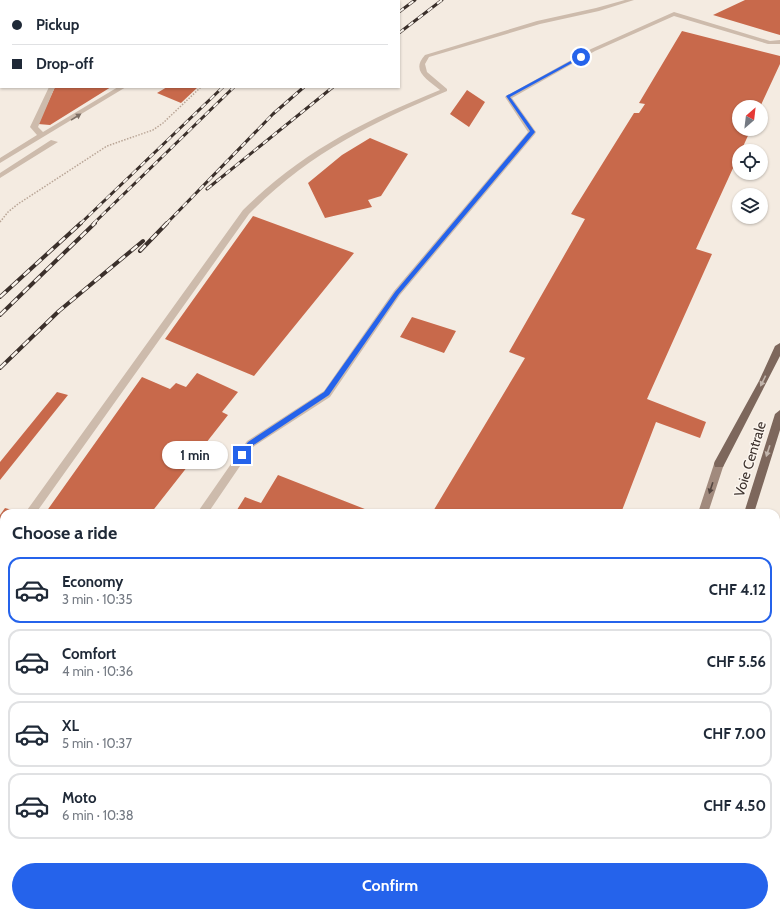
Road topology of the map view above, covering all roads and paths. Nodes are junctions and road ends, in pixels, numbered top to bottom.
1 (631, 0) edge
2 (780, 42) edge
3 (52, 88) edge
4 (121, 88) edge
5 (200, 88) edge
6 (41, 135) junction
7 (54, 142) dead end
8 (0, 162) edge
9 (0, 176) edge
10 (0, 222) edge
11 (780, 346) edge
12 (780, 414) edge
13 (33, 509) edge
14 (205, 509) edge
15 (704, 509) edge
16 (750, 509) edge

1 - 13 street
2 - 14 street
3 - 6 street
6 -> 4 street
5 - 10 path
6 - 8 street
7 - 9 street
11 -> 15 main road
12 -> 16 main road, Voie Centrale

